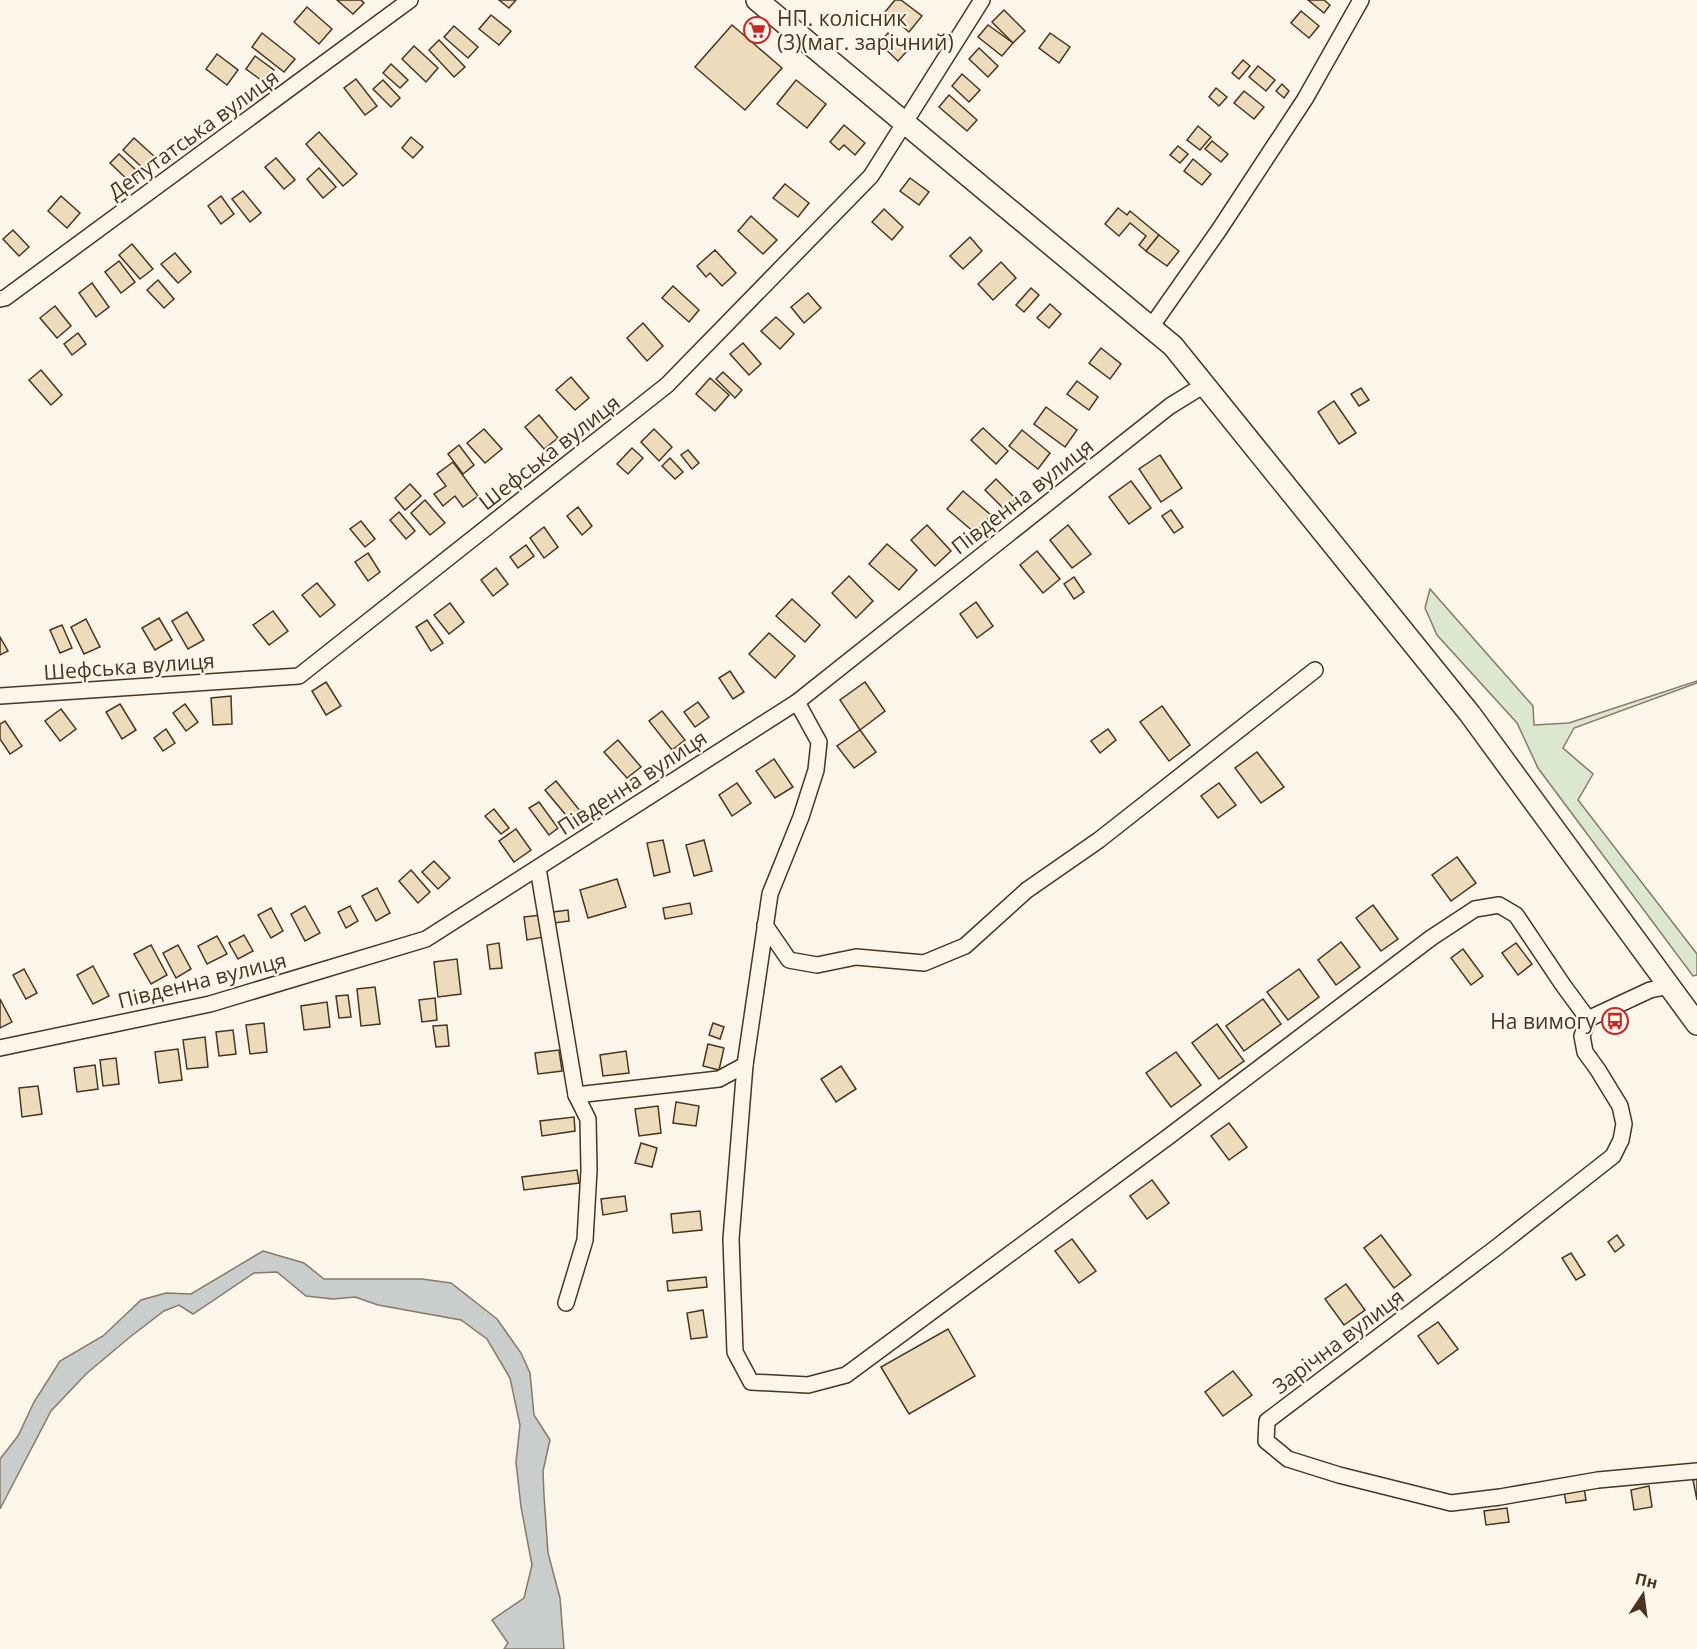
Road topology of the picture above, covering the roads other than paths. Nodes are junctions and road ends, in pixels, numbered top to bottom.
1 (410, 0) edge
2 (757, 0) edge
3 (982, 0) edge
4 (1361, 0) edge
5 (905, 123) junction
6 (0, 299) edge
7 (1150, 327) junction
8 (1204, 385) junction
9 (1315, 670) dead end
10 (0, 696) edge
11 (797, 702) junction
12 (538, 868) junction
13 (765, 925) junction
14 (1670, 986) junction
15 (1588, 1019) junction
16 (1697, 1024) edge
17 (0, 1048) edge
18 (745, 1065) junction
19 (576, 1095) junction
20 (566, 1303) dead end
21 (1697, 1471) edge

1 - 6 street, Депутатська вулиця
2 - 5 street
3 - 5 street, Шефська вулиця
4 - 7 street
5 - 7 street
5 - 10 street, Шефська вулиця
7 - 8 street
8 - 11 street, Південна вулиця
8 - 14 street
9 - 13 street
11 - 12 street, Південна вулиця
11 - 13 street
12 - 17 street, Південна вулиця
12 - 19 street
13 - 18 street
14 - 15 street
14 - 16 street
15 - 18 street
15 - 21 street, Зарічна вулиця
18 - 19 street
19 - 20 street

